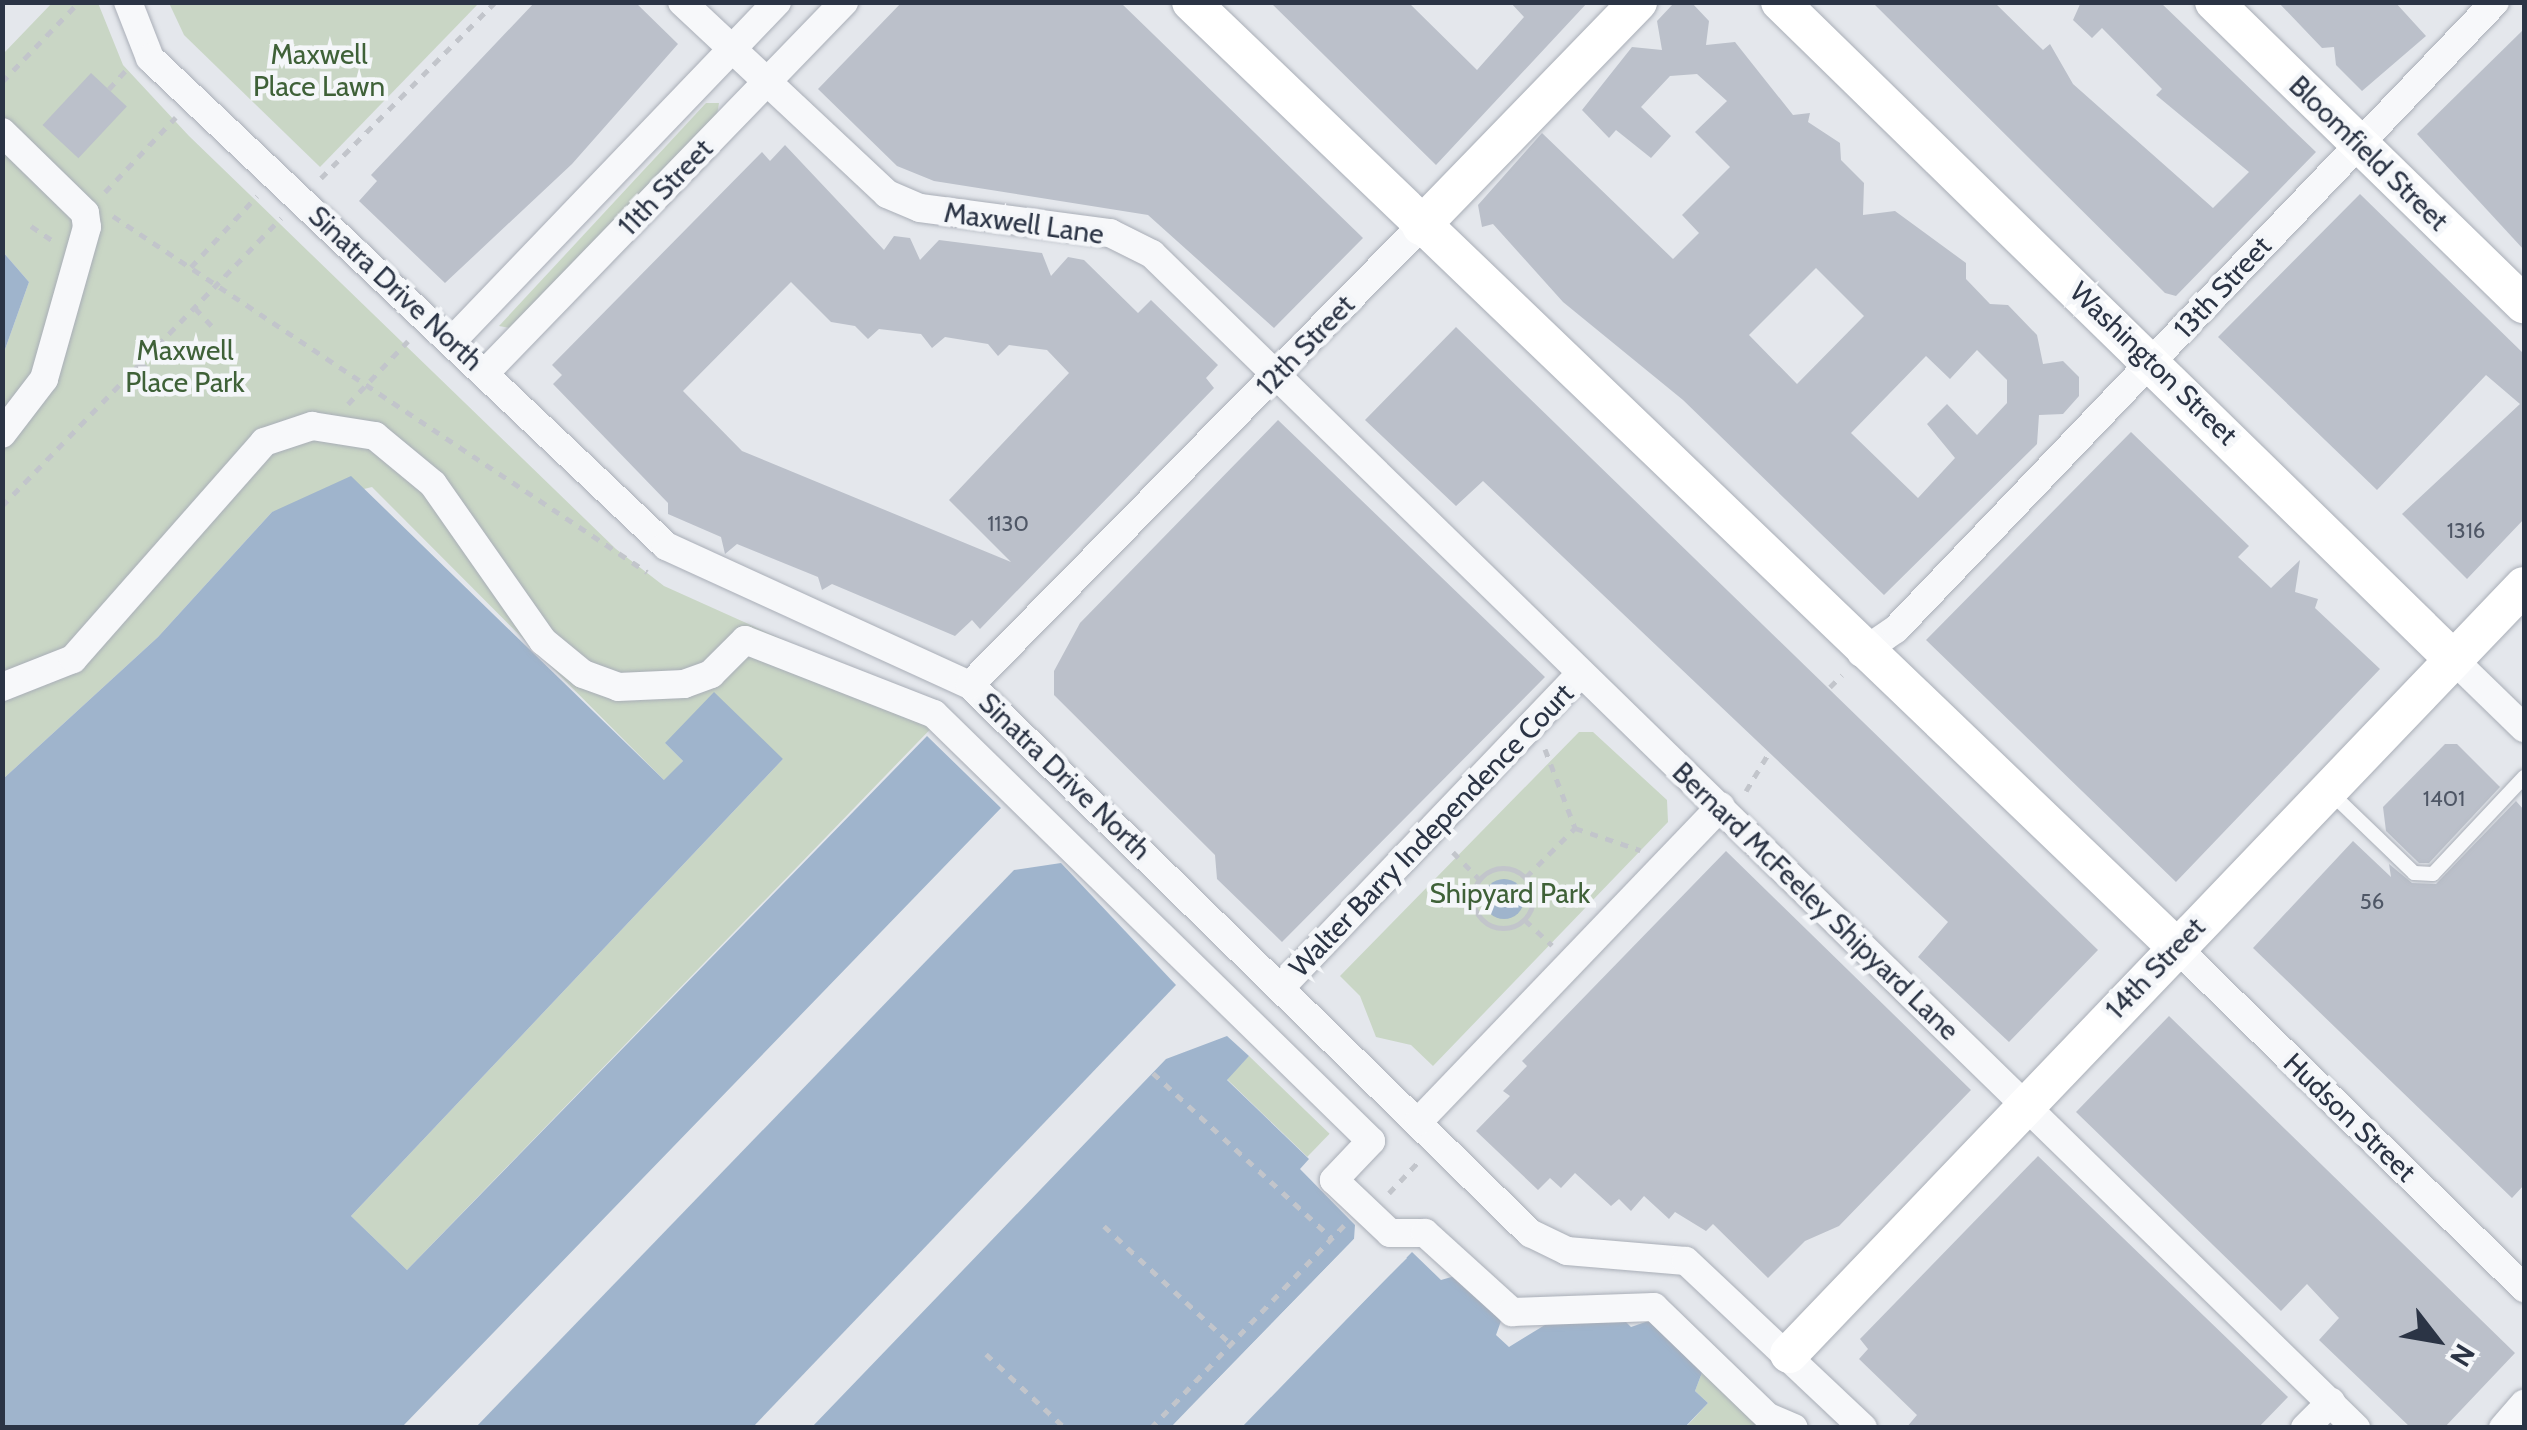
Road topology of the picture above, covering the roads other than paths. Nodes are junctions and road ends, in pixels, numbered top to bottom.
1 (128, 2) edge
2 (682, 2) edge
3 (778, 2) edge
4 (844, 2) edge
5 (1190, 2) edge
6 (1638, 2) edge
7 (1780, 2) edge
8 (2214, 2) edge
9 (2495, 2) edge
10 (731, 51) junction
11 (765, 83) junction
12 (2, 132) edge
13 (2359, 143) junction
14 (1421, 226) junction
15 (2524, 304) edge
16 (452, 342) junction
17 (2152, 360) junction
18 (486, 372) junction
19 (1276, 375) junction
20 (2, 434) edge
21 (2524, 586) edge
22 (2453, 659) junction
23 (1852, 664) junction
24 (1578, 675) junction
25 (970, 685) junction
26 (2, 687) edge
27 (2524, 728) edge
28 (2524, 777) edge
29 (2327, 790) junction
30 (1734, 804) junction
31 (2175, 946) junction
32 (1282, 986) junction
33 (2024, 1102) junction
34 (1419, 1122) junction
35 (2524, 1288) edge
36 (1789, 1354) junction
37 (2330, 1402) junction
38 (2524, 1404) edge
39 (1794, 1428) edge
40 (1863, 1428) edge
41 (2304, 1428) edge
42 (2356, 1428) edge
43 (2503, 1428) edge

1 - 16 street, Sinatra Drive North
2 - 10 street, Maxwell Lane
3 - 10 street, 11th Street
4 - 11 street, 11th Street
5 - 14 street
6 - 14 street, 12th Street
7 - 17 street, Washington Street
8 - 13 street, Bloomfield Street
9 - 13 street, 13th Street
10 - 11 street, Maxwell Lane
10 - 16 street, 11th Street
11 - 18 street, 11th Street
11 - 19 street, Maxwell Lane
12 - 20 street
13 - 15 street, Bloomfield Street
13 - 17 street, 13th Street
14 - 19 street, 12th Street
14 - 23 street
16 - 18 street, Sinatra Drive North
17 - 22 street, Washington Street
17 - 23 street, 13th Street
18 - 25 street, Sinatra Drive North
19 - 24 street, Bernard McFeeley Shipyard Lane
19 - 25 street, 12th Street
21 - 22 street, 14th Street
22 - 27 street, Washington Street
22 - 29 street, 14th Street
23 - 31 street
24 - 30 street, Bernard McFeeley Shipyard Lane
24 - 32 street, Walter Barry Independence Court
25 - 32 street, Sinatra Drive North
26 - 39 street
28 - 29 lane
29 - 31 street, 14th Street
30 - 33 street, Bernard McFeeley Shipyard Lane
30 - 34 street
31 - 33 street, 14th Street
31 - 35 street, Hudson Street
32 - 34 street, Sinatra Drive North
33 - 36 street, 14th Street
33 - 37 street, Bernard McFeeley Shipyard Lane
34 - 36 street, Sinatra Drive North
36 - 40 street, Sinatra Drive North
37 - 41 street
37 - 42 street, Bernard McFeeley Shipyard Lane
38 - 43 street

